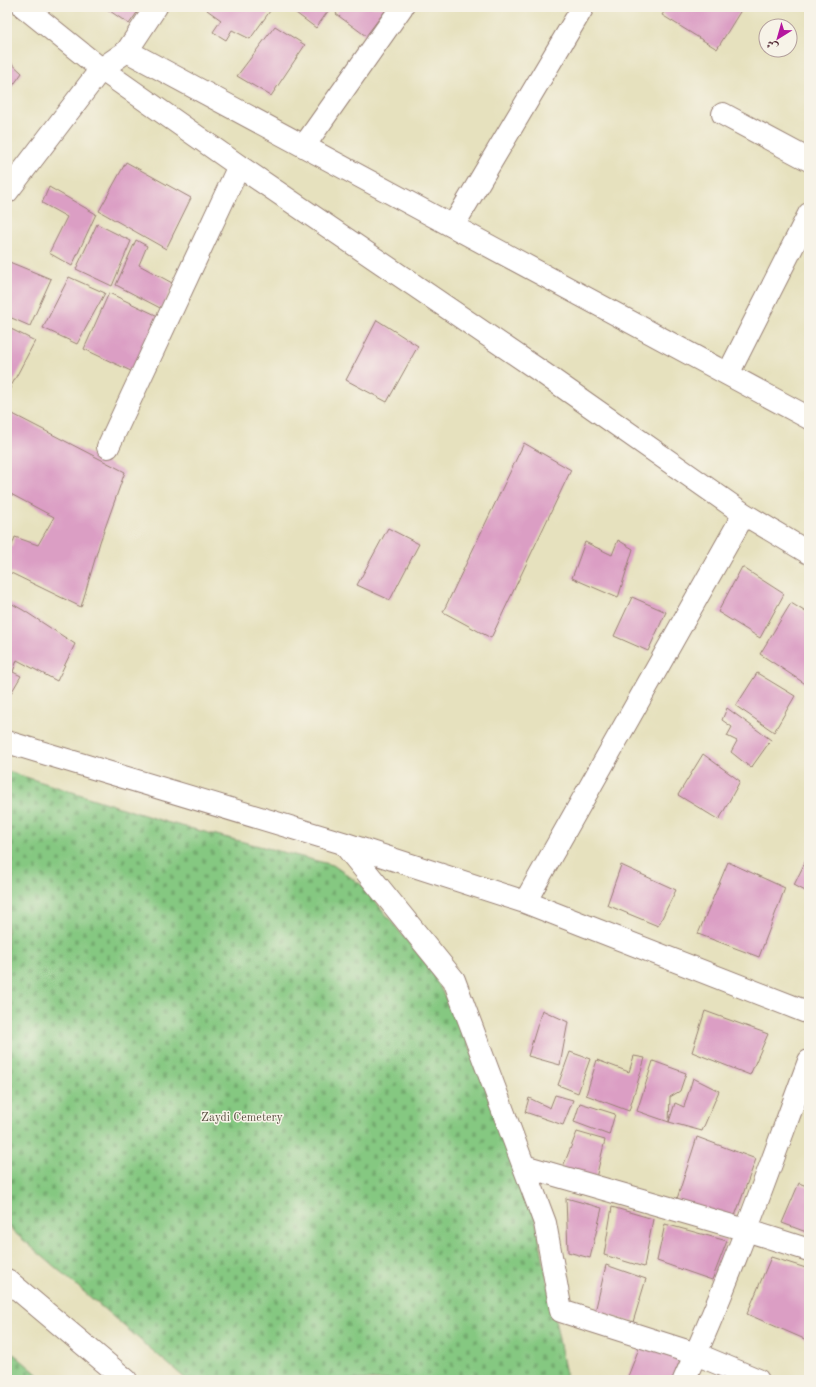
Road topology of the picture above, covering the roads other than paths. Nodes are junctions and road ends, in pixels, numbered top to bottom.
1 (24, 7) edge
2 (156, 7) edge
3 (402, 7) edge
4 (583, 7) edge
5 (127, 51) junction
6 (101, 69) junction
7 (723, 114) dead end
8 (304, 146) junction
9 (809, 160) edge
10 (239, 166) junction
11 (7, 192) edge
12 (809, 214) edge
13 (453, 226) junction
14 (728, 374) junction
15 (809, 418) edge
16 (108, 447) dead end
17 (744, 514) junction
18 (809, 553) edge
19 (7, 742) edge
20 (343, 843) junction
21 (525, 902) junction
22 (809, 1013) edge
23 (809, 1061) edge
24 (524, 1166) junction
25 (746, 1230) junction
26 (809, 1250) edge
27 (7, 1280) edge
28 (696, 1354) junction
29 (126, 1380) edge
30 (684, 1380) edge
31 (758, 1380) edge

1 - 6 street
2 - 5 street
3 - 8 street
4 - 13 street
5 - 6 street
5 - 8 street
6 - 10 street
6 - 11 street
7 - 9 street
8 - 13 street
10 - 16 street
10 - 17 street
12 - 14 street
13 - 14 street
14 - 15 street
17 - 18 street
17 - 21 street
19 - 20 street
20 - 21 street
20 - 24 street
21 - 22 street
23 - 25 street
24 - 25 street
24 - 28 street
25 - 26 street
25 - 28 street
27 - 29 street
28 - 30 street
28 - 31 street

